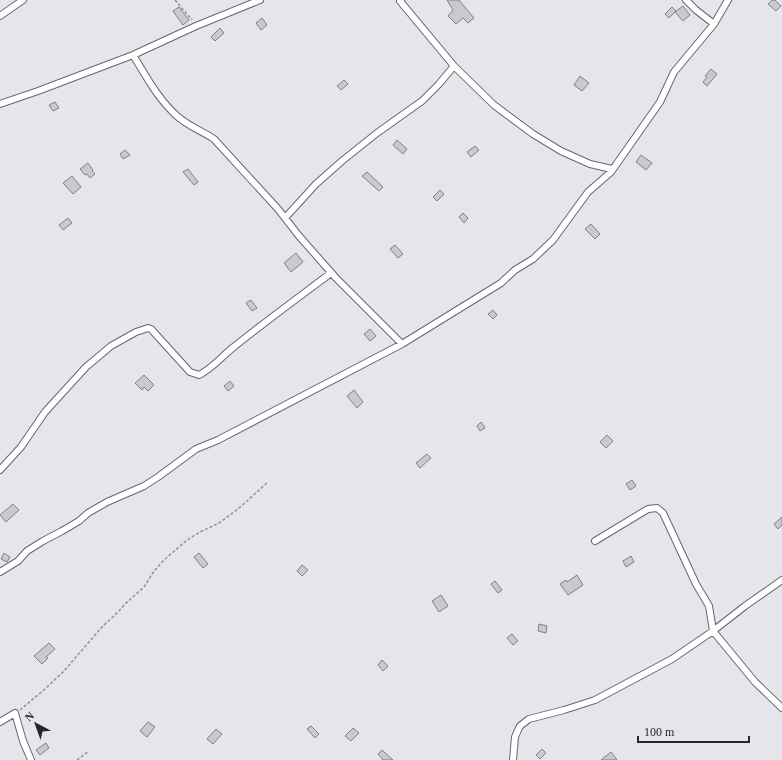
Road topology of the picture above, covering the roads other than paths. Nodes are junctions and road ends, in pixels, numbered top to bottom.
1 (23, 0) edge
2 (260, 0) edge
3 (401, 0) edge
4 (686, 0) edge
5 (728, 0) edge
6 (0, 16) edge
7 (714, 24) junction
8 (133, 55) junction
9 (454, 66) junction
10 (0, 104) edge
11 (612, 169) junction
12 (285, 218) junction
13 (331, 273) junction
14 (402, 344) junction
15 (0, 470) edge
16 (595, 541) dead end
17 (0, 572) edge
18 (782, 580) edge
19 (713, 631) junction
20 (782, 708) edge
21 (0, 722) edge
22 (31, 760) edge
23 (513, 760) edge

1 - 6 street
2 - 8 street
3 - 9 street
4 - 7 street
5 - 7 street
7 - 11 street
8 - 10 street
8 - 12 street
9 - 11 street
9 - 12 street
11 - 14 street
12 - 13 street
13 - 14 street
13 - 15 street
14 - 17 street
16 - 19 street
18 - 19 street
19 - 20 street
19 - 23 street
21 - 22 street

